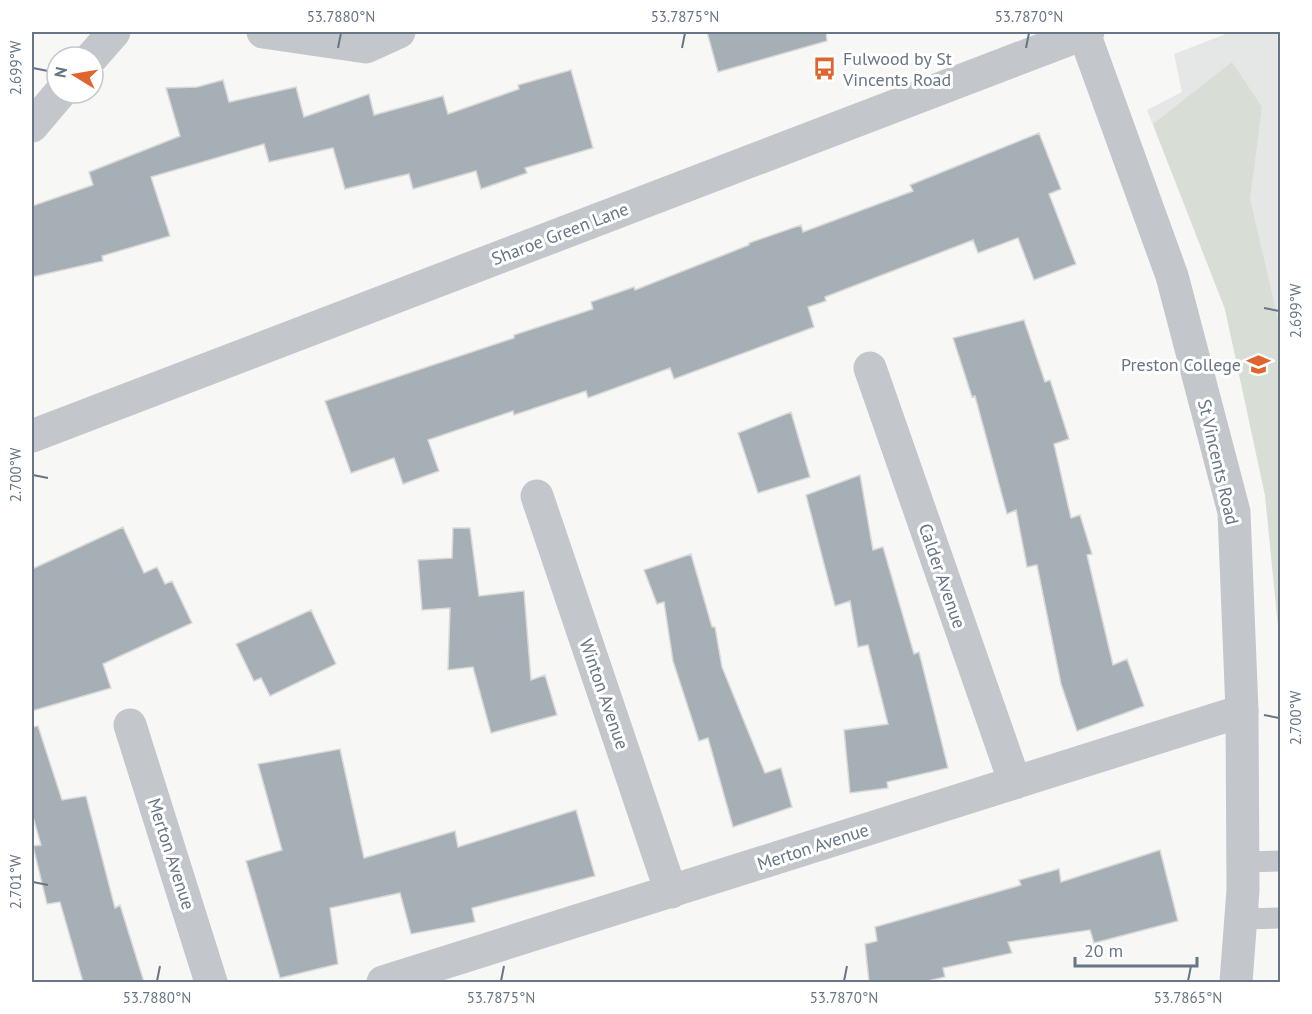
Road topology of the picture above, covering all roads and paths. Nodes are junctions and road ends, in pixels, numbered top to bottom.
1 (114, 32) edge
2 (263, 32) edge
3 (399, 32) edge
4 (1085, 32) edge
5 (103, 45) edge
6 (50, 105) edge
7 (32, 126) edge
8 (870, 368) dead end
9 (32, 436) edge
10 (537, 496) dead end
11 (1242, 711) junction
12 (130, 725) dead end
13 (1015, 783) junction
14 (1281, 861) edge
15 (1243, 862) junction
16 (671, 892) junction
17 (1281, 918) edge
18 (1241, 919) junction
19 (212, 982) edge
20 (383, 982) edge
21 (1236, 982) edge

1 - 5 street
2 - 3 street
4 - 9 street, Sharoe Green Lane
4 - 11 street, St Vincents Road
6 - 7 street
8 - 13 street, Calder Avenue
10 - 16 street, Winton Avenue
11 - 13 street, Merton Avenue
11 - 15 street, St Vincents Road
12 - 19 street, Merton Avenue
13 - 16 street, Merton Avenue
14 - 15 lane
15 - 18 street, St Vincents Road
16 - 20 street, Merton Avenue
17 - 18 lane
18 - 21 street, St Vincents Road

